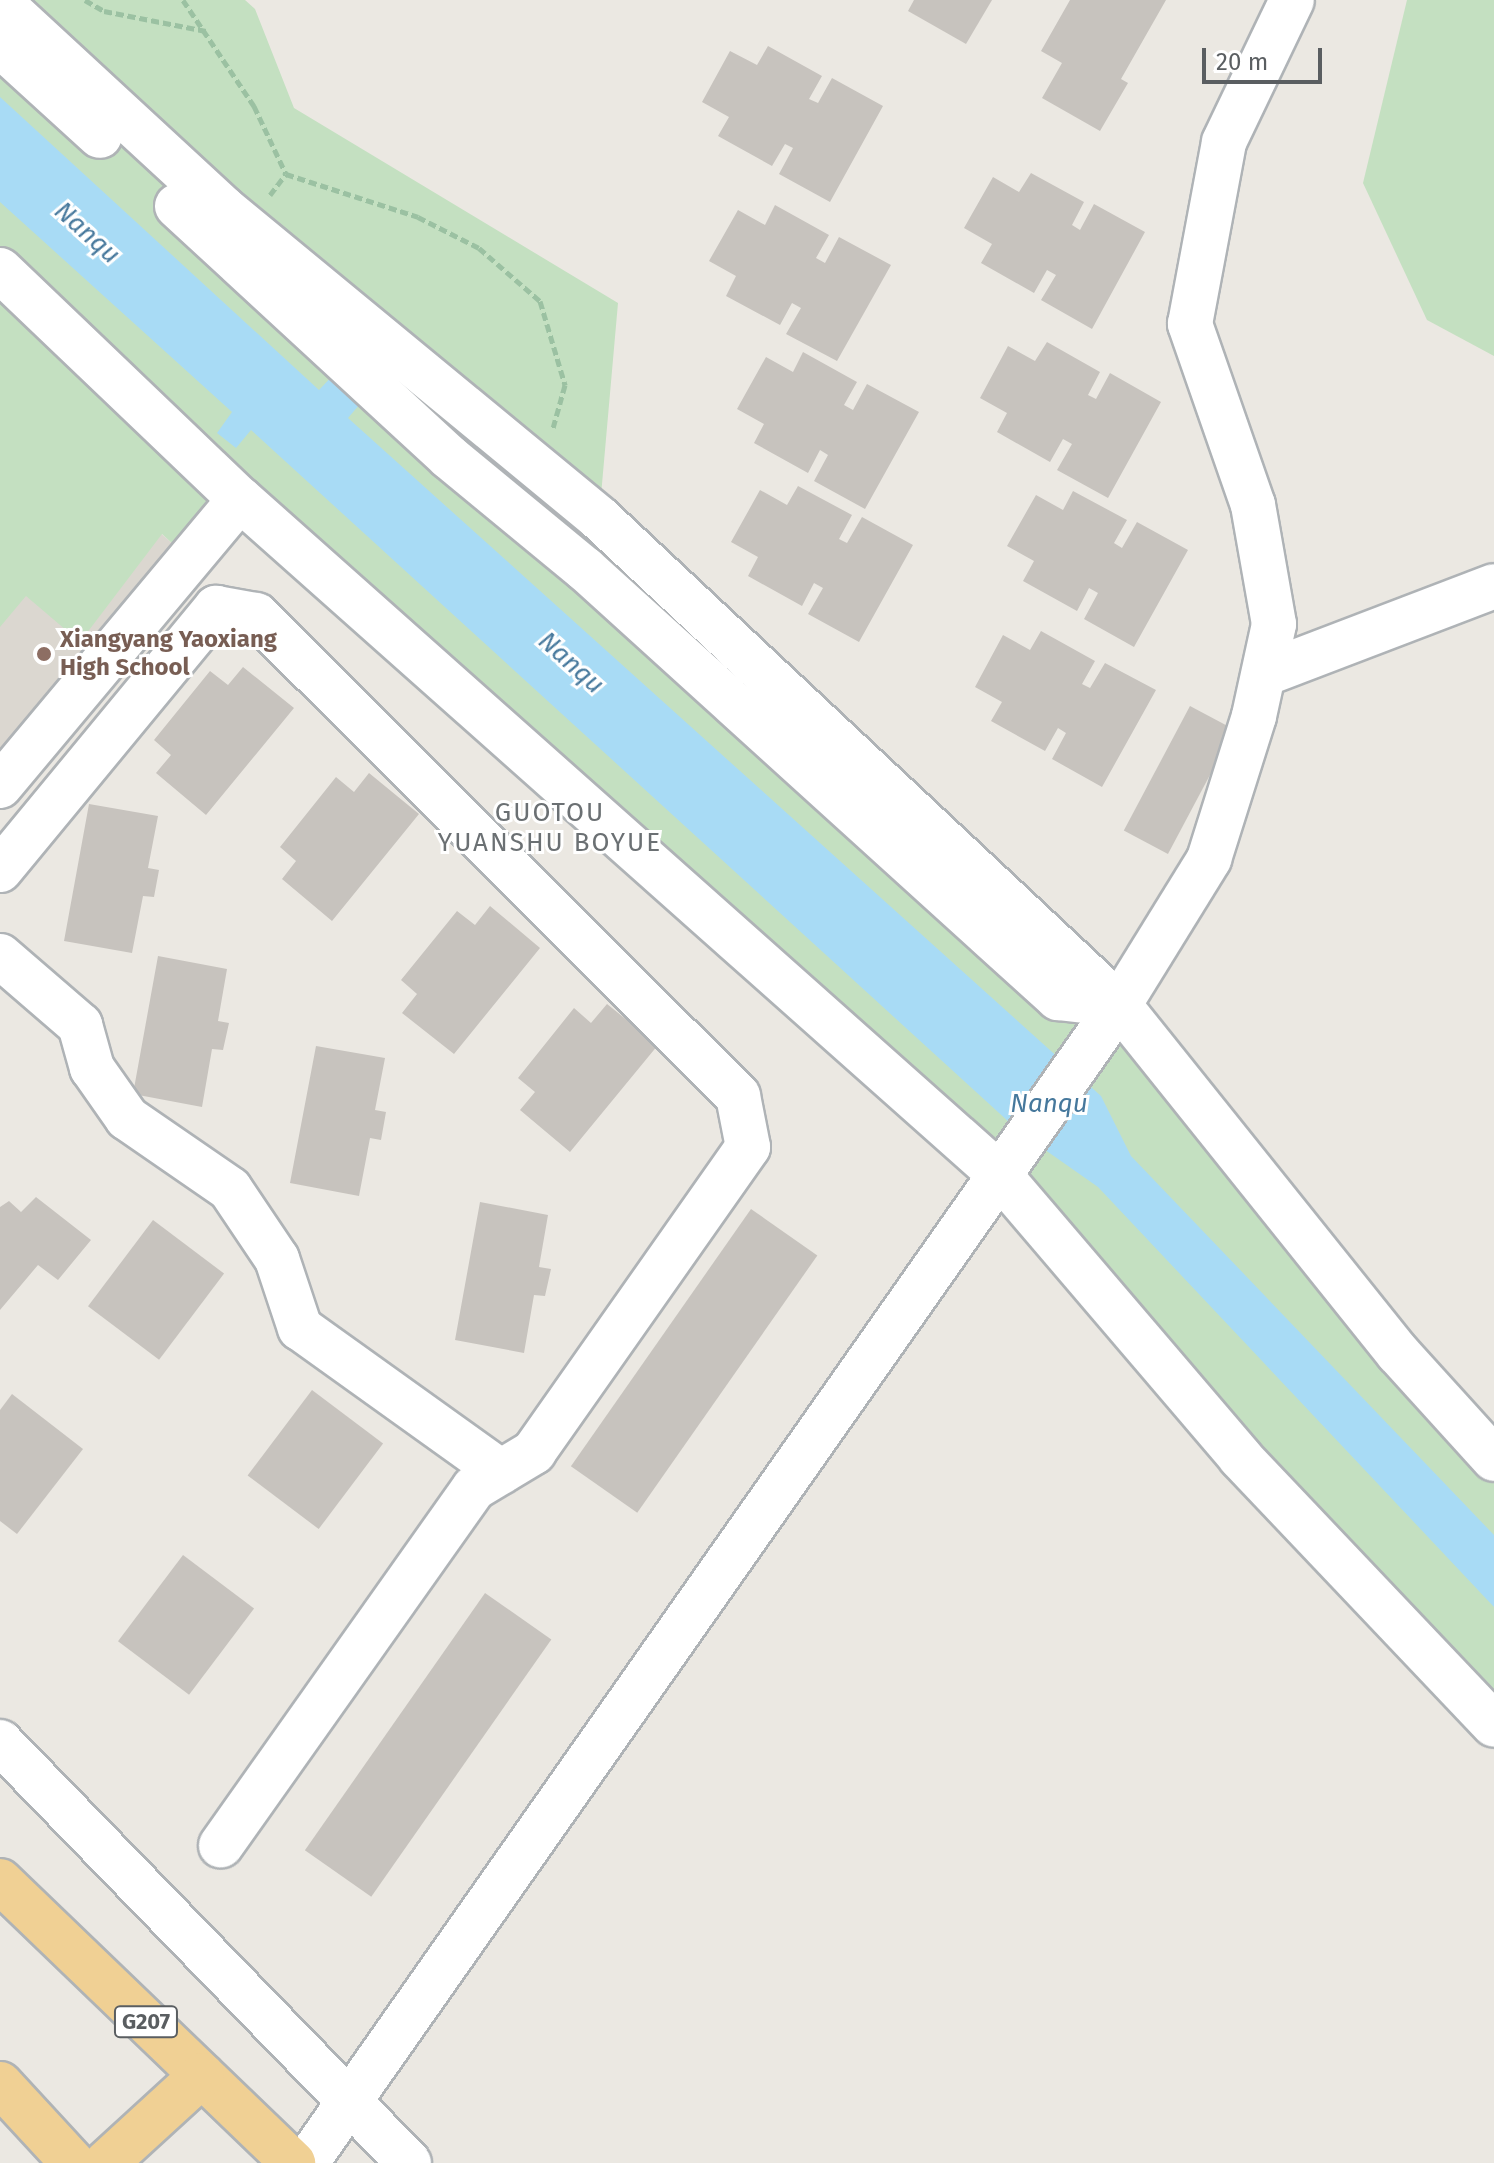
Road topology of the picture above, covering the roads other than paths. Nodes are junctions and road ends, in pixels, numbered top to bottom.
1 (1292, 0) edge
2 (0, 2) edge
3 (0, 45) edge
4 (0, 270) edge
5 (240, 499) junction
6 (1494, 586) edge
7 (1264, 674) junction
8 (0, 786) edge
9 (0, 870) edge
10 (0, 956) edge
11 (1119, 1005) junction
12 (997, 1172) junction
13 (1494, 1459) edge
14 (501, 1472) junction
15 (1494, 1725) edge
16 (0, 1742) edge
17 (221, 1845) dead end
18 (0, 1881) edge
19 (202, 2075) junction
20 (0, 2084) edge
21 (351, 2102) junction
22 (73, 2163) edge
23 (106, 2163) edge
24 (293, 2163) edge
25 (306, 2163) edge
26 (409, 2163) edge

1 - 7 street
2 - 11 street
3 - 11 street
4 - 5 street
5 - 8 street
5 - 12 street
6 - 7 street
7 - 11 street
9 - 14 street
10 - 14 street
11 - 12 street
11 - 13 street
12 - 15 street
12 - 21 street
14 - 17 street
16 - 21 street
18 - 19 highway, G207
19 - 23 highway
19 - 24 highway, G207
20 - 22 highway
21 - 25 street
21 - 26 street

